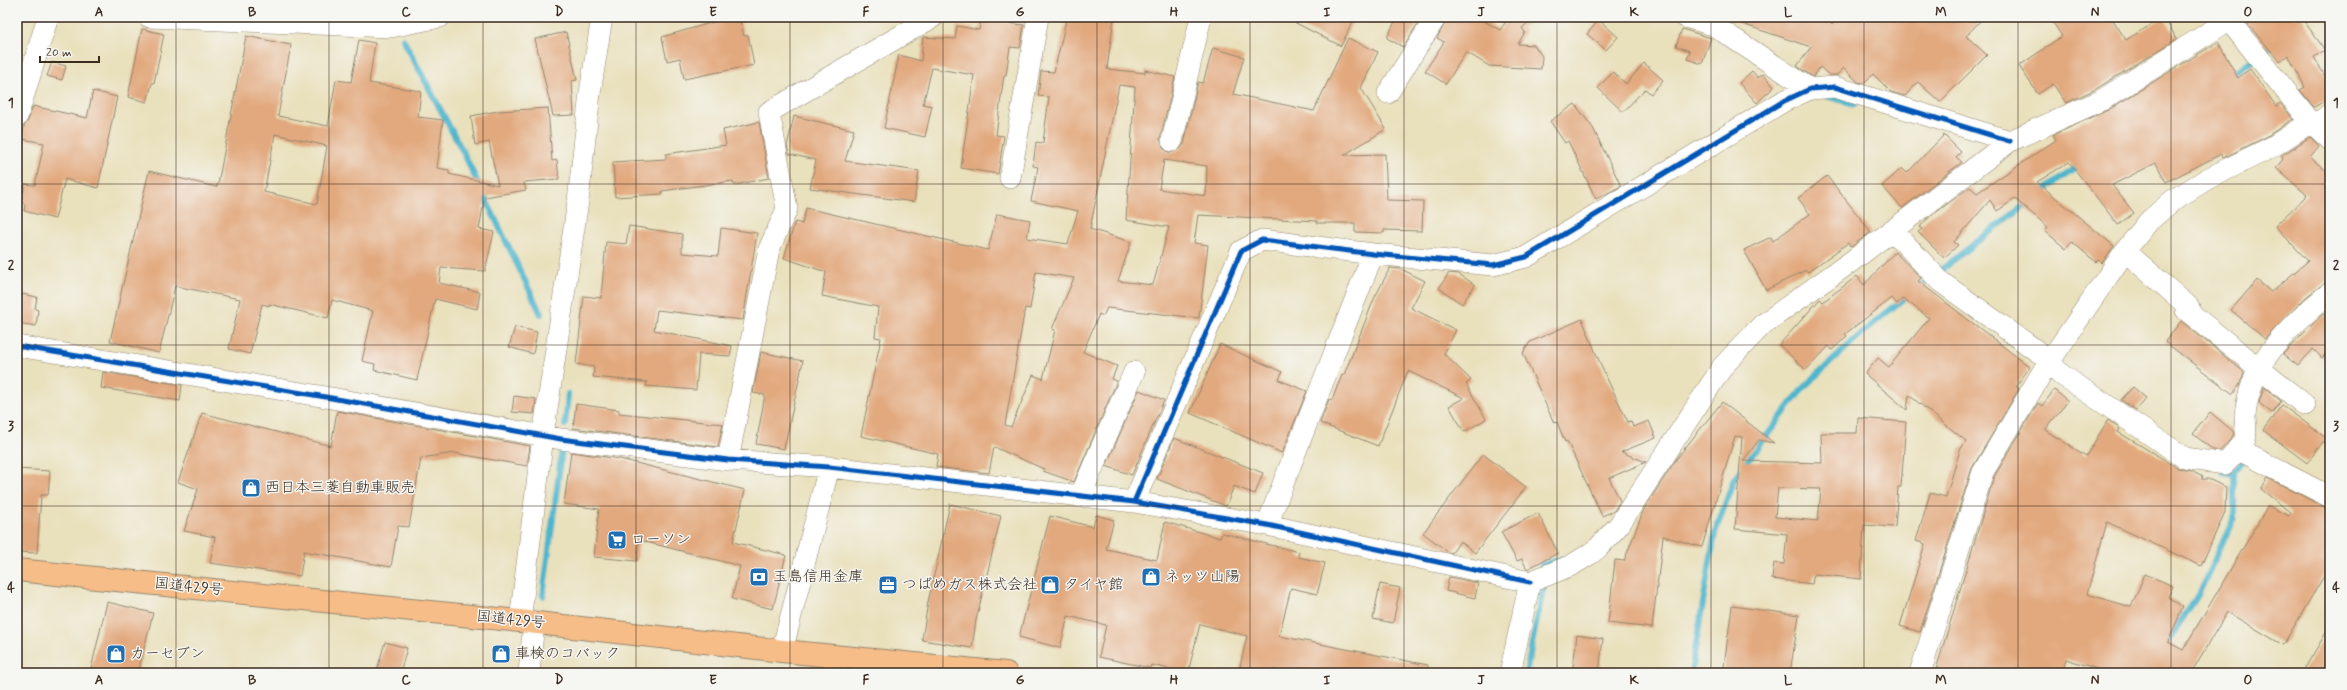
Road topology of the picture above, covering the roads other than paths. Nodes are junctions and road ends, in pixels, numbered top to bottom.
1 (48, 17) edge
2 (149, 17) edge
3 (440, 17) edge
4 (602, 17) edge
5 (933, 17) edge
6 (1038, 17) edge
7 (1201, 17) edge
8 (1436, 17) edge
9 (1685, 17) edge
10 (2224, 19) edge
11 (390, 21) edge
12 (1810, 89) junction
13 (1388, 93) dead end
14 (17, 117) edge
15 (2319, 121) edge
16 (2330, 140) edge
17 (1172, 141) dead end
18 (2010, 141) junction
19 (1010, 178) dead end
20 (1892, 230) junction
21 (2125, 251) junction
22 (1373, 254) junction
23 (2330, 293) edge
24 (17, 346) edge
25 (2046, 367) junction
26 (2259, 369) junction
27 (1134, 372) dead end
28 (2305, 405) dead end
29 (543, 436) junction
30 (2237, 449) junction
31 (728, 460) junction
32 (828, 467) junction
33 (1080, 497) junction
34 (2330, 497) edge
35 (1134, 502) junction
36 (1267, 525) junction
37 (17, 570) edge
38 (1530, 582) junction
39 (527, 621) junction
40 (782, 651) junction
41 (529, 673) edge
42 (1006, 673) edge
43 (1510, 673) edge
44 (1920, 673) edge

1 - 14 street
2 - 11 street
3 - 11 street
4 - 29 street
5 - 31 street
6 - 19 street
7 - 17 street
8 - 13 street
9 - 12 street
10 - 15 street
10 - 18 street
12 - 18 street
12 - 22 street
15 - 16 street
15 - 21 street
18 - 20 street
20 - 25 street
20 - 38 street
21 - 25 street
21 - 26 street
22 - 35 street
22 - 36 street
23 - 26 street
24 - 29 street
25 - 30 street
25 - 44 street
26 - 28 street
26 - 30 street
27 - 33 street
29 - 31 street
29 - 39 street
30 - 34 street
31 - 32 street
32 - 33 street
32 - 40 street
33 - 35 street
35 - 36 street
36 - 38 street
37 - 39 highway, 国道429号
38 - 43 street
39 - 40 highway, 国道429号
39 - 41 street
40 - 42 highway, 国道429号

